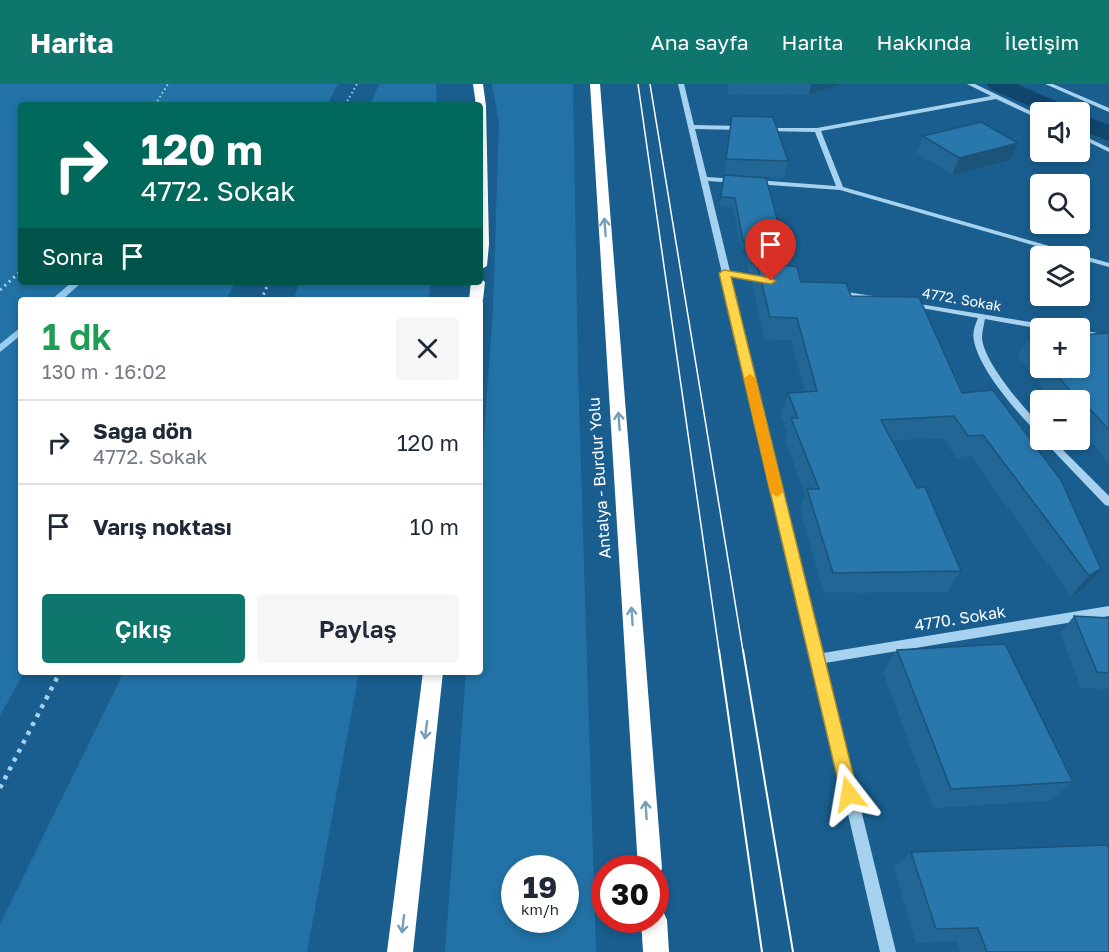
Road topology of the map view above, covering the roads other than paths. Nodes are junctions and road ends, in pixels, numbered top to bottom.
1 (478, 84) edge
2 (595, 84) edge
3 (681, 84) edge
4 (970, 84) edge
5 (1048, 84) edge
6 (997, 97) junction
7 (480, 102) edge
8 (1109, 102) edge
9 (1106, 109) edge
10 (1030, 113) edge
11 (691, 127) junction
12 (748, 128) edge
13 (760, 129) edge
14 (818, 130) junction
15 (1090, 141) edge
16 (1109, 150) edge
17 (703, 179) junction
18 (840, 188) junction
19 (1041, 246) edge
20 (1090, 260) edge
21 (1109, 266) edge
22 (724, 273) junction
23 (771, 281) edge
24 (830, 291) edge
25 (888, 301) edge
26 (900, 303) edge
27 (982, 316) junction
28 (1030, 324) edge
29 (1090, 335) edge
30 (1109, 338) edge
31 (1030, 421) edge
32 (1058, 450) edge
33 (1109, 502) edge
34 (1109, 611) edge
35 (816, 659) junction
36 (433, 675) edge
37 (649, 855) edge
38 (655, 933) edge
39 (400, 952) edge
40 (656, 952) edge
41 (888, 952) edge

1 - 7 highway
37 -> 2 highway, Antalya - Burdur Yolu
3 - 11 street
4 - 6 street
5 - 9 street
6 - 10 street
6 - 14 street
8 - 9 street
11 - 12 street
11 - 17 street
13 - 14 street
14 - 18 street
15 - 16 street
17 - 18 street
17 - 22 street
18 - 19 street
20 - 21 street
22 - 23 street
22 - 35 street
24 - 25 street
26 - 27 street, 4772. Sokak
27 - 28 street, 4772. Sokak
27 - 31 street
29 - 30 street
32 - 33 street
34 - 35 street, 4770. Sokak
35 - 41 street
36 -> 39 highway
38 - 40 highway

